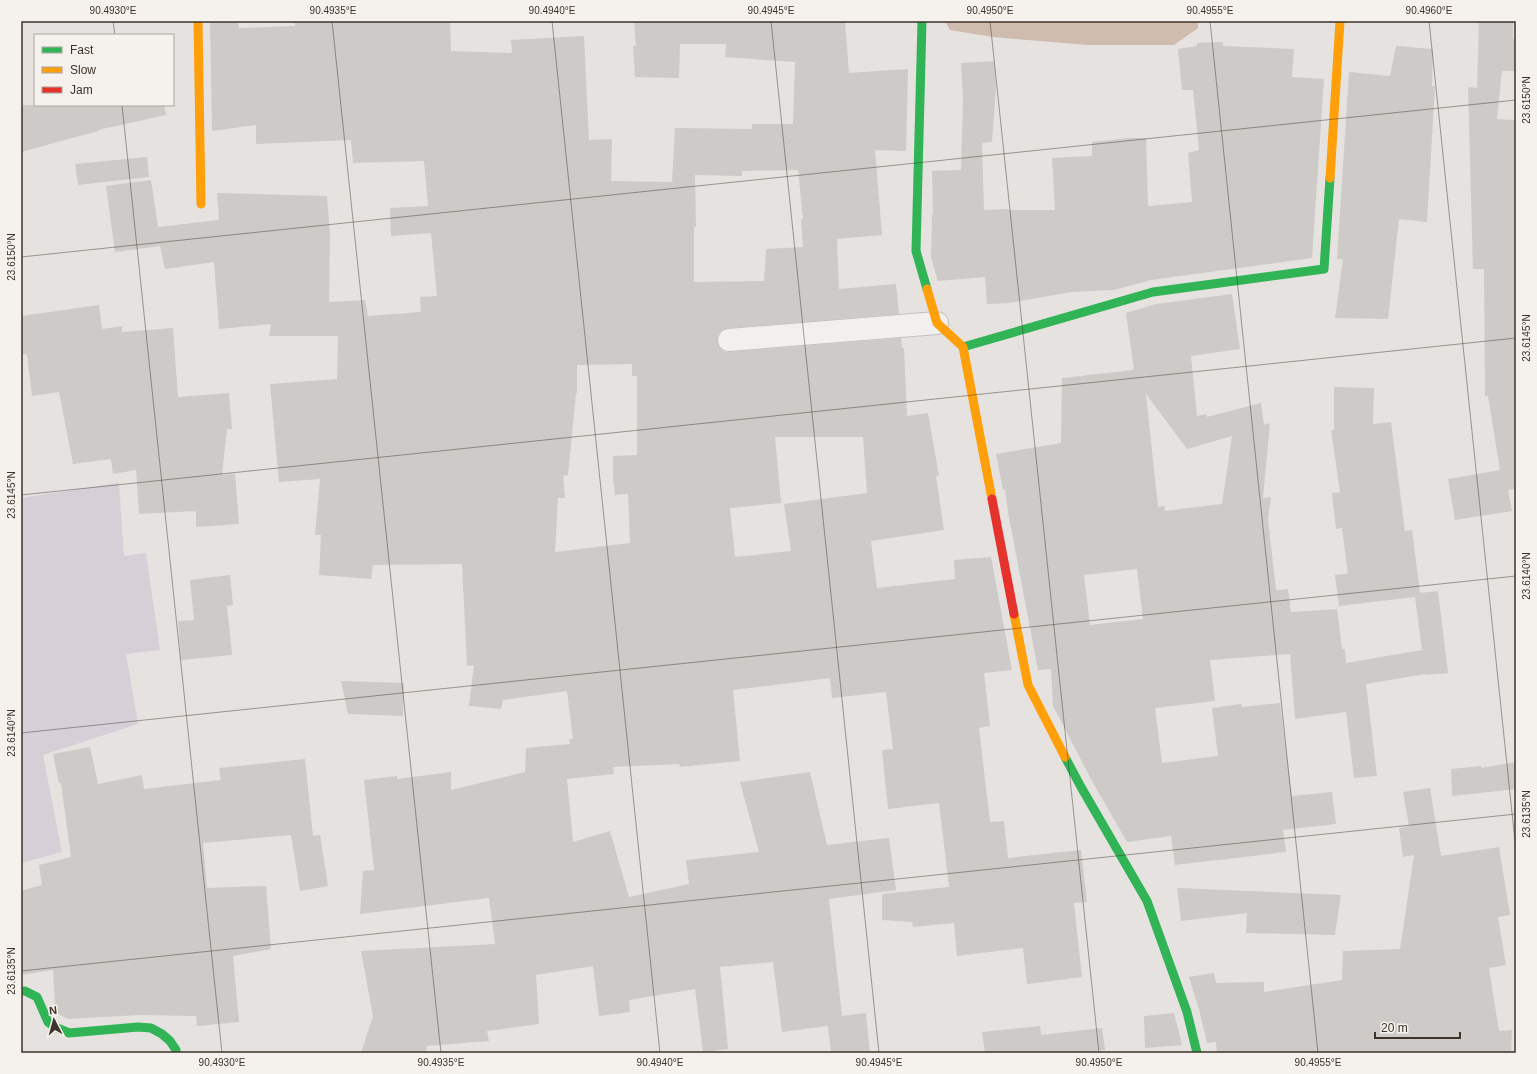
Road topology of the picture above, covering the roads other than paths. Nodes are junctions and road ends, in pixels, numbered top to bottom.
1 (198, 21) edge
2 (922, 21) edge
3 (1340, 21) edge
4 (201, 204) dead end
5 (937, 323) junction
6 (729, 340) dead end
7 (963, 347) junction
8 (21, 991) edge
9 (176, 1053) edge
10 (1197, 1053) edge

1 - 4 street
2 - 5 street
3 - 7 street
5 - 6 street
5 - 7 street
7 - 10 street
8 - 9 street

